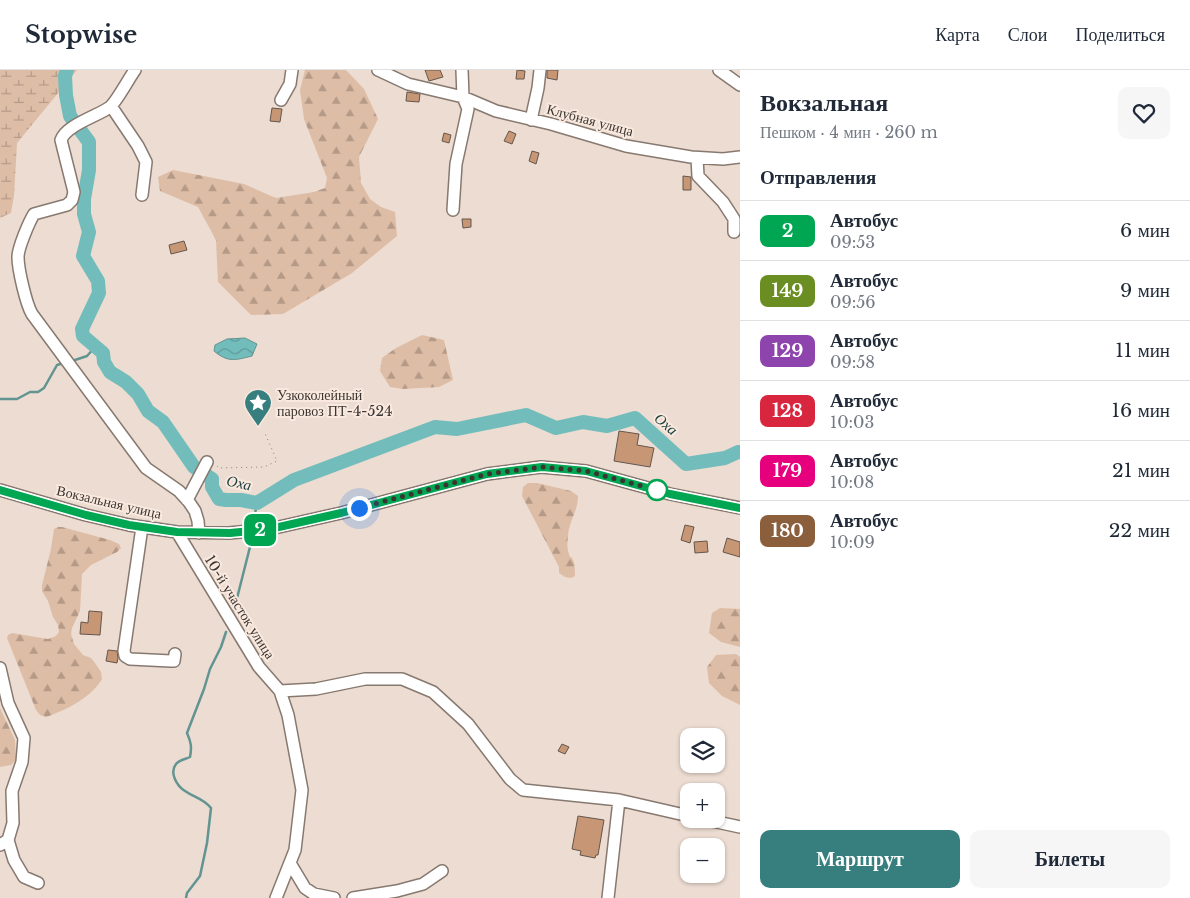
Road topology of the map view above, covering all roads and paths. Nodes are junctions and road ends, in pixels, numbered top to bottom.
1 (135, 70) edge
2 (292, 70) edge
3 (378, 70) edge
4 (462, 70) edge
5 (540, 70) edge
6 (719, 70) edge
7 (740, 85) edge
8 (463, 98) junction
9 (281, 100) dead end
10 (111, 106) junction
11 (531, 120) junction
12 (740, 157) edge
13 (697, 158) junction
14 (142, 194) dead end
15 (454, 210) dead end
16 (734, 232) dead end
17 (264, 431) dead end
18 (206, 464) joint
19 (0, 490) edge
20 (188, 500) junction
21 (740, 508) edge
22 (142, 527) junction
23 (177, 532) junction
24 (199, 532) junction
25 (175, 654) dead end
26 (0, 668) edge
27 (280, 691) junction
28 (618, 800) junction
29 (680, 814) edge
30 (725, 824) edge
31 (740, 827) edge
32 (4, 843) edge
33 (290, 863) junction
34 (442, 871) dead end
35 (38, 883) dead end
36 (412, 887) junction
37 (319, 896) edge
38 (276, 898) edge
39 (334, 898) edge
40 (353, 898) edge
41 (418, 898) edge
42 (608, 898) edge

1 - 10 street
2 - 9 street
3 - 8 street, Клубная улица
4 - 8 street
5 - 11 street
6 - 7 street
8 - 11 street, Клубная улица
8 - 15 street
10 - 14 street
10 - 20 street
11 - 13 street, Клубная улица
12 - 13 street, Клубная улица
13 - 16 street
17 - 18 path
18 - 20 street
19 - 22 street, Вокзальная улица
20 - 24 street
21 - 24 street, Вокзальная улица
22 - 23 street, Вокзальная улица
22 - 25 street
23 - 24 street, Вокзальная улица
23 - 27 street, 10-й участок улица
26 - 32 street
27 - 28 street
27 - 33 street, 10-й участок улица
28 - 29 street
28 - 42 street
30 - 31 street
32 - 35 street
33 - 37 street
33 - 38 street, 10-й участок улица
34 - 36 street
36 - 40 street
36 - 41 street
37 - 39 street

